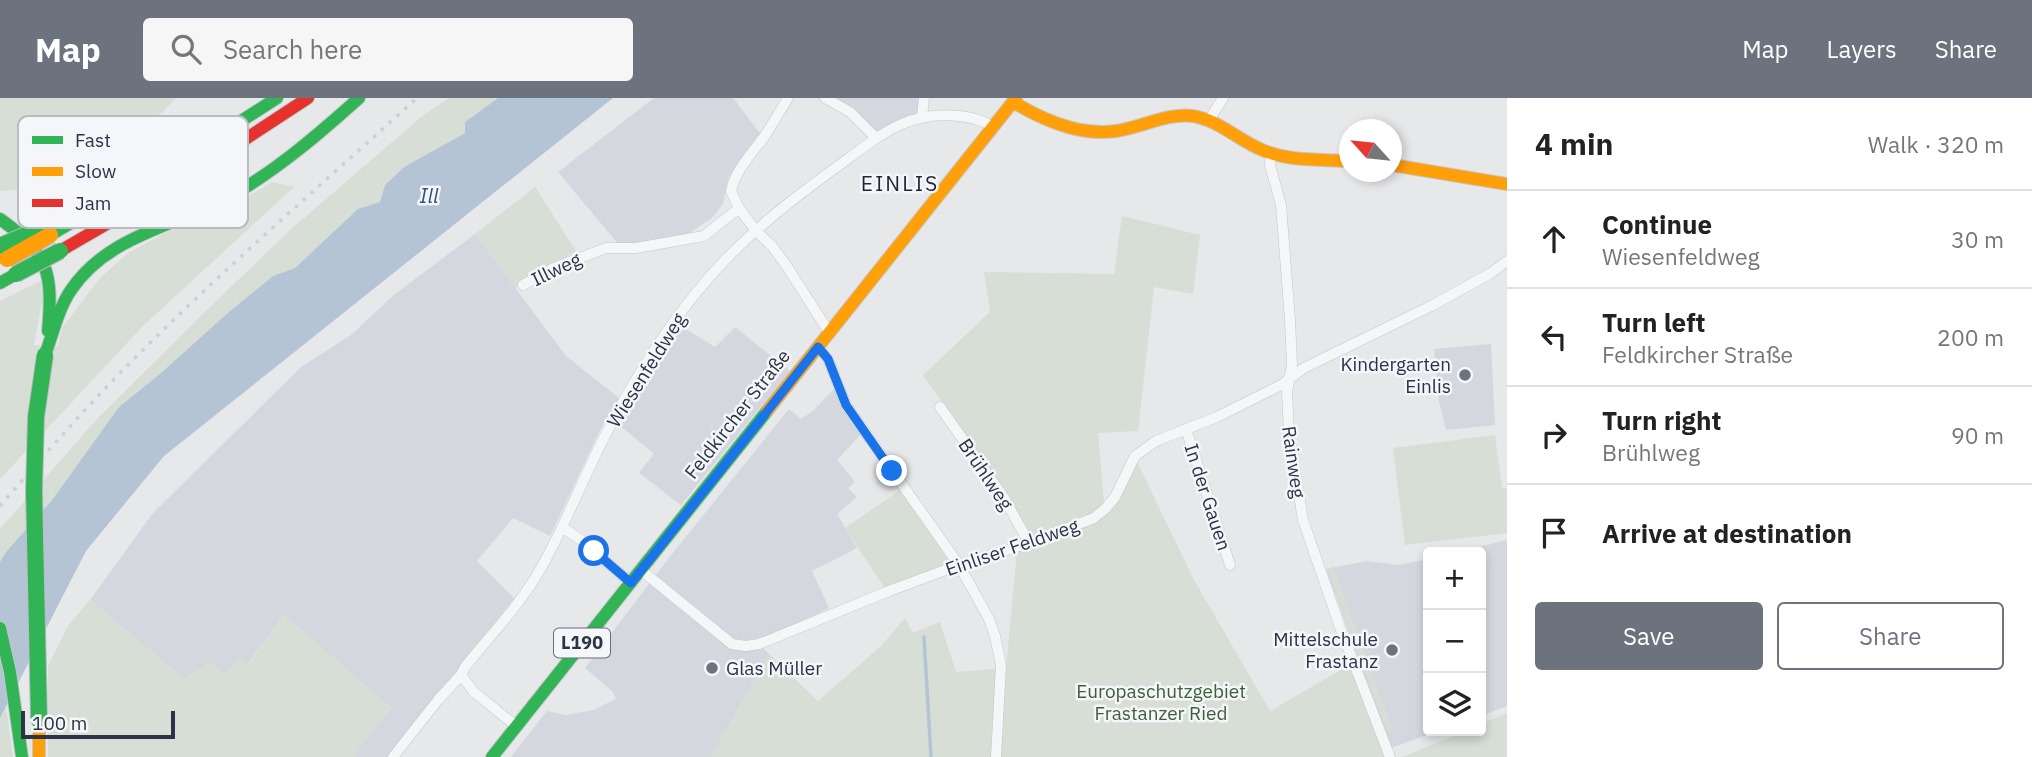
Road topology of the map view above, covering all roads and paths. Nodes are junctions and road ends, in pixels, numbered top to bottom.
1 (277, 98) edge
2 (308, 98) edge
3 (788, 98) edge
4 (825, 98) edge
5 (924, 98) edge
6 (1223, 98) edge
7 (1015, 100) edge
8 (354, 102) edge
9 (248, 116) edge
10 (922, 116) junction
11 (1209, 120) junction
12 (994, 127) junction
13 (876, 138) junction
14 (248, 139) edge
15 (1271, 153) junction
16 (1339, 160) edge
17 (1402, 166) edge
18 (248, 183) edge
19 (1507, 184) edge
20 (739, 208) junction
21 (0, 219) edge
22 (56, 228) edge
23 (102, 228) edge
24 (153, 228) edge
25 (756, 230) junction
26 (2, 256) edge
27 (1507, 261) edge
28 (0, 283) edge
29 (523, 285) dead end
30 (830, 332) junction
31 (818, 347) junction
32 (45, 355) junction
33 (1291, 379) junction
34 (940, 407) dead end
35 (1186, 429) junction
36 (562, 527) junction
37 (1029, 543) junction
38 (959, 565) junction
39 (1230, 565) dead end
40 (636, 576) junction
41 (0, 629) edge
42 (461, 676) junction
43 (516, 726) junction
44 (22, 757) edge
45 (39, 757) edge
46 (393, 757) edge
47 (492, 757) edge
48 (996, 757) edge
49 (1390, 757) edge

1 - 9 main road, bridge
2 - 14 main road, bridge
3 - 20 street
4 - 13 street
5 - 10 street
6 - 11 street
7 - 11 main road
7 - 12 main road, Feldkircher Straße / L190
8 - 18 main road
10 - 12 street, Wiesenfeldweg
10 - 13 street, Wiesenfeldweg
11 - 15 main road
12 - 30 main road, Feldkircher Straße / L190
13 - 25 street, Wiesenfeldweg
15 - 16 main road
15 - 33 street, Rainweg
17 - 19 main road
20 - 25 street
20 - 29 street, Illweg
21 - 32 main road
22 - 26 main road, bridge
23 - 28 main road, bridge
24 - 32 main road
25 - 30 street
25 - 36 street, Wiesenfeldweg
27 - 33 street, Einliser Feldweg
30 - 31 main road, Feldkircher Straße / L190
31 - 38 street
31 - 40 main road, Feldkircher Straße / L190
32 - 45 main road, bridge
33 - 35 street, Einliser Feldweg
33 - 49 street, Rainweg
34 - 37 street, Brühlweg
35 - 37 street, Einliser Feldweg
35 - 39 street, In der Gauen
36 - 40 street
36 - 42 street, Wiesenfeldweg
37 - 38 street, Einliser Feldweg
38 - 40 street, Einliser Feldweg
38 - 48 street
40 - 43 main road, Feldkircher Straße / L190
41 - 44 main road
42 - 43 street
42 - 46 street, Wiesenfeldweg
43 - 47 main road, Feldkircher Straße / L190

